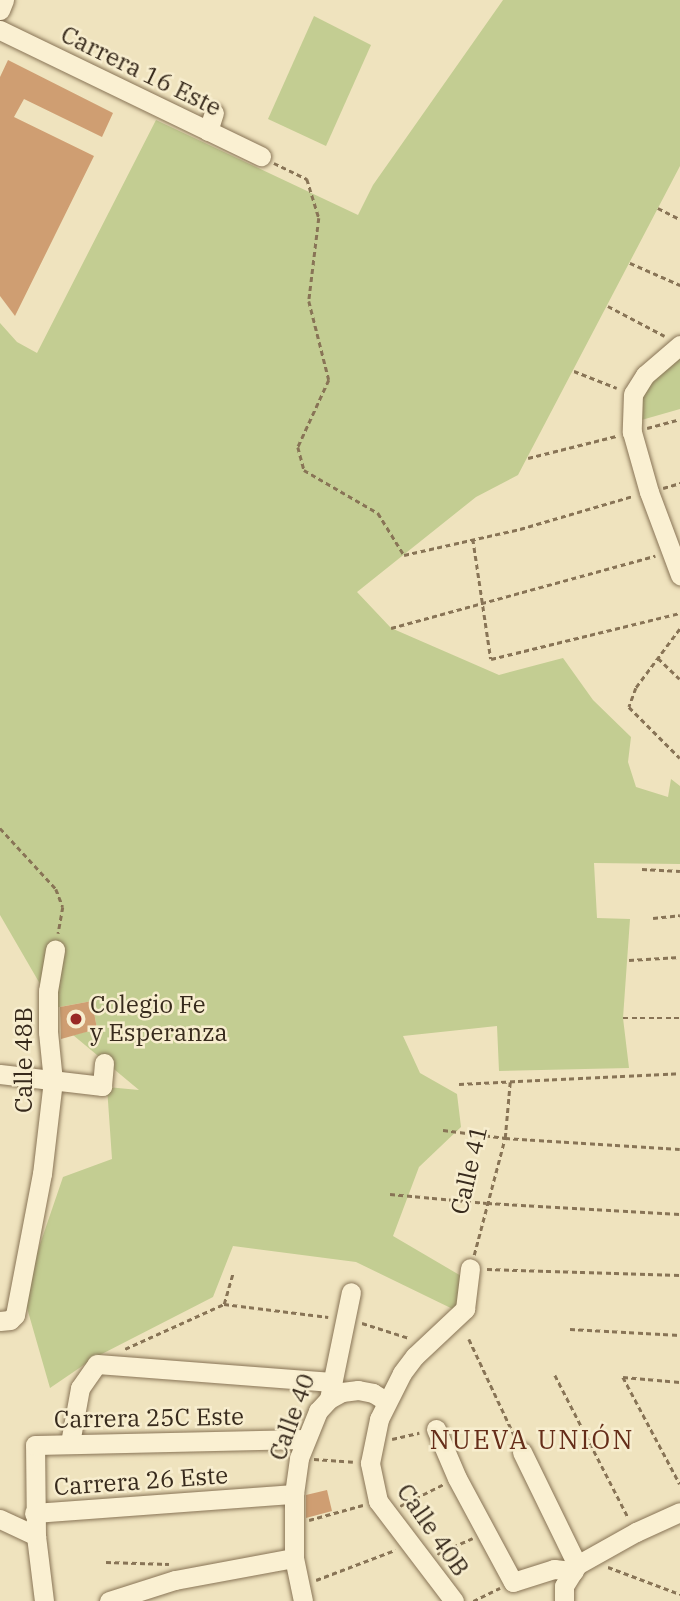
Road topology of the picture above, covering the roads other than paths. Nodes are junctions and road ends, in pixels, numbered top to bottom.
1 (4, 0) edge
2 (0, 9) edge
3 (0, 30) edge
4 (261, 156) road end
5 (674, 342) edge
6 (680, 575) edge
7 (55, 950) road end
8 (104, 1063) dead end
9 (0, 1076) edge
10 (53, 1081) junction
11 (470, 1268) road end
12 (351, 1292) dead end
13 (0, 1321) edge
14 (330, 1390) junction
15 (386, 1401) junction
16 (436, 1429) road end
17 (305, 1439) junction
18 (70, 1443) junction
19 (522, 1452) road end
20 (294, 1494) junction
21 (680, 1512) edge
22 (34, 1513) junction
23 (0, 1519) edge
24 (36, 1536) junction
25 (295, 1558) junction
26 (579, 1565) junction
27 (301, 1594) edge
28 (44, 1601) edge
29 (108, 1601) edge
30 (454, 1601) edge
31 (564, 1601) edge

1 - 2 street
3 - 4 street, Carrera 16 Este
5 - 6 street
7 - 10 street, Calle 48B
8 - 10 street
9 - 10 street
10 - 13 street, Calle 48B
11 - 15 street, Calle 40B
12 - 14 street, Calle 40
14 - 15 street
14 - 17 street, Calle 40
14 - 18 street
15 - 30 street, Calle 40B
16 - 26 street
17 - 18 street, Carrera 25C Este
17 - 20 street, Calle 40
18 - 22 street, Carrera 25C Este
19 - 26 street
20 - 22 street, Carrera 26 Este
20 - 25 street, Calle 40
21 - 26 street
22 - 24 street
23 - 24 street
24 - 28 street
25 - 27 street, Calle 40
25 - 29 street
26 - 31 street

